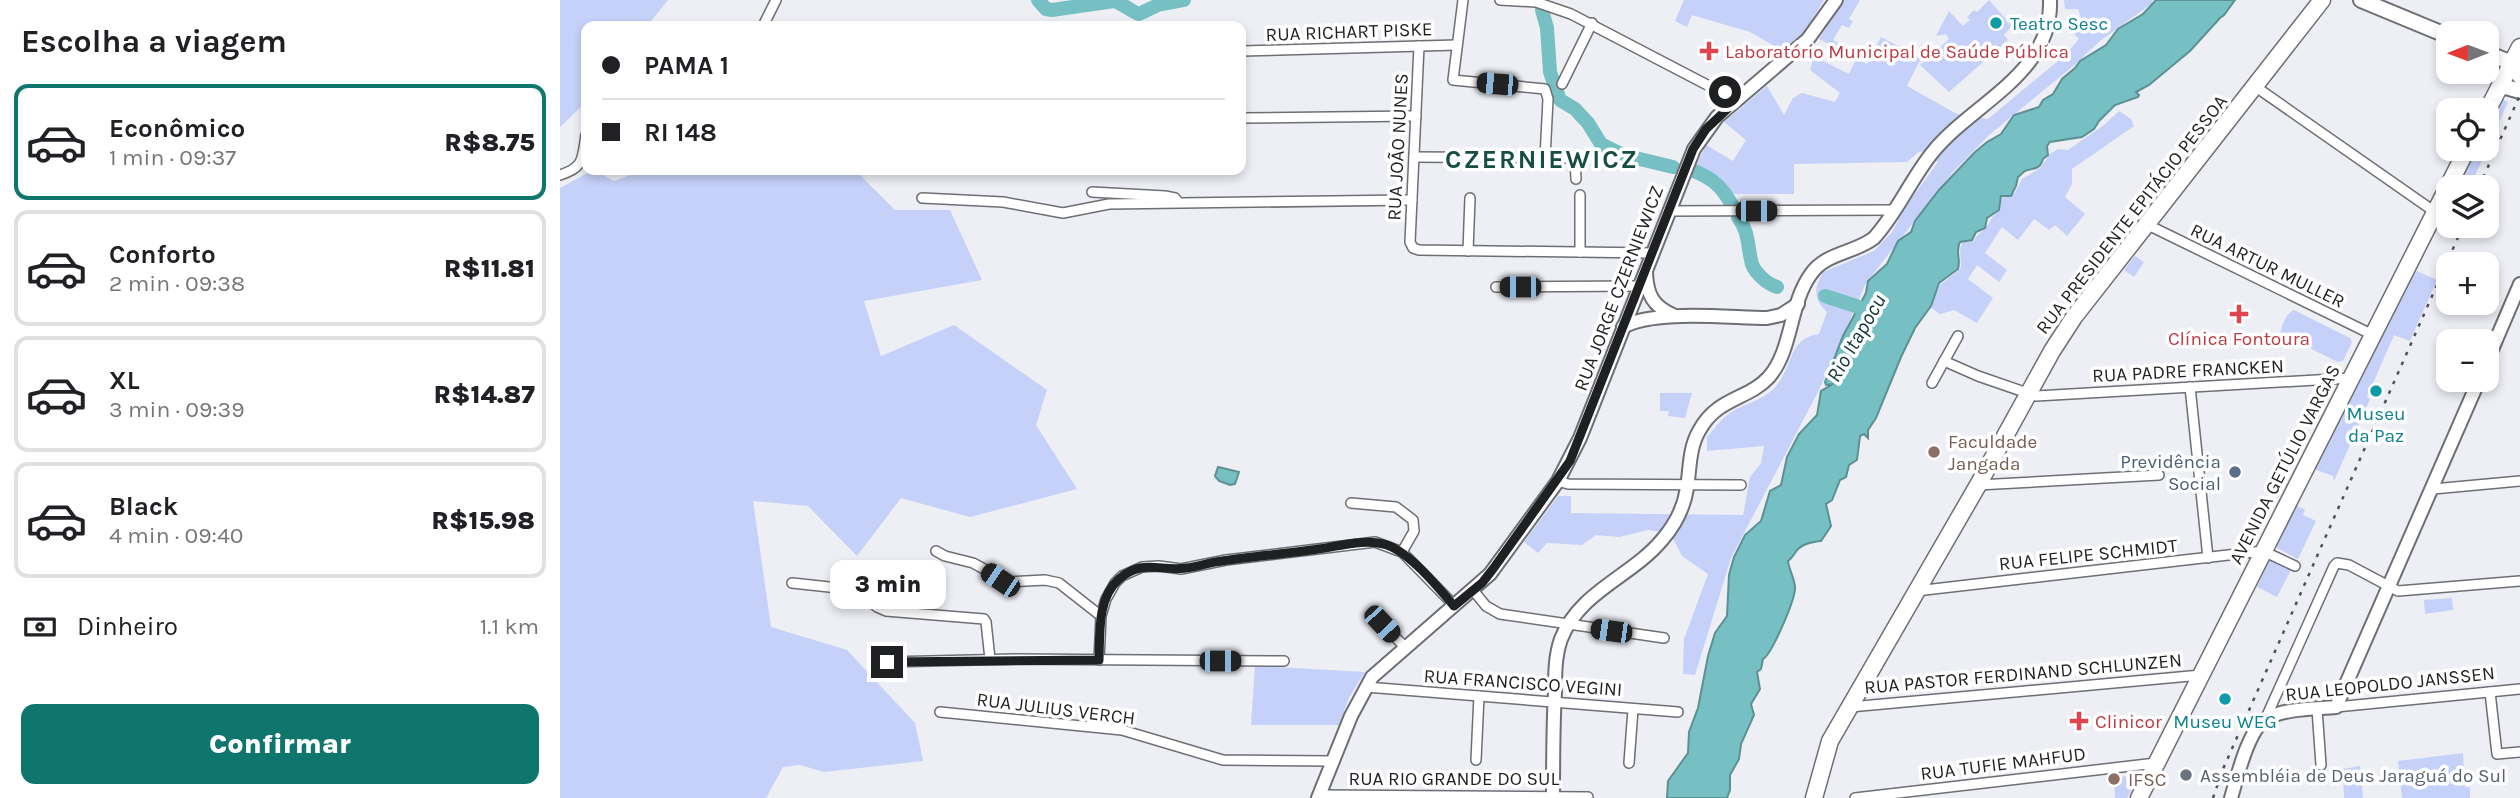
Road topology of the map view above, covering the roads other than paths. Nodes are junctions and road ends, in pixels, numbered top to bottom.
1 (776, 0) edge
2 (1463, 0) edge
3 (1500, 0) edge
4 (1836, 0) edge
5 (2050, 0) edge
6 (2322, 0) edge
7 (2361, 0) edge
8 (766, 21) edge
9 (1592, 23) junction
10 (2436, 31) edge
11 (1457, 45) junction
12 (1419, 46) junction
13 (2520, 47) edge
14 (1246, 51) edge
15 (2499, 60) edge
16 (2516, 70) edge
17 (1562, 84) dead end
18 (2256, 87) junction
19 (2499, 88) junction
20 (2520, 91) edge
21 (2494, 98) edge
22 (1737, 100) junction
23 (1416, 117) junction
24 (1246, 118) edge
25 (1414, 157) junction
26 (1545, 158) junction
27 (2461, 161) edge
28 (581, 162) edge
29 (560, 175) edge
30 (1576, 178) dead end
31 (1092, 192) dead end
32 (1580, 195) dead end
33 (922, 198) dead end
34 (1470, 198) dead end
35 (1412, 200) junction
36 (1178, 202) junction
37 (1894, 210) junction
38 (1668, 211) junction
39 (2435, 212) junction
40 (2148, 225) junction
41 (1468, 251) junction
42 (1580, 252) junction
43 (1652, 253) junction
44 (1646, 269) junction
45 (2520, 284) edge
46 (1639, 286) junction
47 (1496, 287) dead end
48 (1798, 304) junction
49 (1677, 317) junction
50 (1767, 318) junction
51 (1623, 327) junction
52 (2499, 333) edge
53 (2373, 335) junction
54 (1958, 336) dead end
55 (1784, 346) junction
56 (1944, 361) junction
57 (2351, 378) junction
58 (1932, 383) dead end
59 (2190, 387) junction
60 (2474, 392) edge
61 (2028, 394) junction
62 (2159, 475) dead end
63 (1558, 481) junction
64 (2520, 481) edge
65 (1741, 485) dead end
66 (1978, 485) junction
67 (1688, 486) junction
68 (2433, 489) junction
69 (1351, 503) dead end
70 (936, 551) dead end
71 (2263, 551) junction
72 (1402, 552) junction
73 (2208, 558) junction
74 (2295, 566) dead end
75 (2520, 581) edge
76 (792, 583) dead end
77 (2389, 587) junction
78 (1473, 590) junction
79 (1916, 591) junction
80 (1454, 606) junction
81 (1101, 616) junction
82 (1382, 624) dead end
83 (1569, 625) junction
84 (1664, 638) dead end
85 (1405, 647) junction
86 (990, 660) junction
87 (1099, 660) junction
88 (1284, 661) dead end
89 (887, 662) dead end
90 (2201, 675) junction
91 (1366, 687) junction
92 (2520, 689) edge
93 (2490, 692) junction
94 (1479, 696) junction
95 (1554, 703) junction
96 (2336, 706) junction
97 (1849, 707) junction
98 (1633, 709) junction
99 (2317, 709) junction
100 (940, 712) dead end
101 (1678, 712) dead end
102 (2265, 720) junction
103 (2520, 752) edge
104 (1476, 760) dead end
105 (1333, 761) junction
106 (1629, 763) dead end
107 (2156, 763) junction
108 (2321, 765) dead end
109 (1319, 796) edge
110 (1553, 797) edge
111 (1588, 797) edge
112 (1814, 798) edge
113 (1855, 798) edge
114 (2139, 798) edge
115 (2231, 798) edge

1 - 8 street
2 - 11 street
3 - 9 street
4 - 22 main road, RUA JORGE CZERNIEWICZ
5 - 37 main road
6 - 18 highway, RUA PRESIDENTE EPITÁCIO PESSOA
7 - 10 main road
9 - 17 street
9 - 22 street
11 - 12 street, RUA RICHART PISKE
11 - 26 street
12 - 14 street, RUA RICHART PISKE
12 - 23 street, RUA JOÃO NUNES
13 - 16 highway
15 - 16 main road
16 - 19 highway
18 - 39 street
18 - 40 highway, RUA PRESIDENTE EPITÁCIO PESSOA
19 - 20 main road
19 - 21 highway
22 - 38 main road, RUA JORGE CZERNIEWICZ
23 - 24 street
23 - 25 street, RUA JOÃO NUNES
25 - 26 street
25 - 35 street, RUA JOÃO NUNES
26 - 30 street
27 - 39 highway, AVENIDA GETÚLIO VARGAS
28 - 29 street
31 - 36 street
32 - 42 street
33 - 36 street
34 - 41 street
35 - 36 street
35 - 41 street, RUA JOÃO NUNES
37 - 38 street
37 - 48 main road
38 - 43 main road, RUA JORGE CZERNIEWICZ
39 - 53 highway, AVENIDA GETÚLIO VARGAS
40 - 53 street, RUA ARTUR MULLER
40 - 61 highway, RUA PRESIDENTE EPITÁCIO PESSOA
41 - 42 street
42 - 43 street
43 - 44 main road, RUA JORGE CZERNIEWICZ
44 - 46 main road, RUA JORGE CZERNIEWICZ
44 - 49 main road
45 - 52 main road
46 - 47 street
46 - 51 main road, RUA JORGE CZERNIEWICZ
48 - 50 main road
48 - 55 main road
49 - 50 main road
49 - 51 main road
50 - 55 main road
51 - 63 main road, RUA JORGE CZERNIEWICZ
53 - 57 highway, AVENIDA GETÚLIO VARGAS
54 - 56 street
55 - 67 main road
56 - 58 street
56 - 61 street, RUA PADRE FRANCKEN
57 - 59 street, RUA PADRE FRANCKEN
57 - 71 highway, AVENIDA GETÚLIO VARGAS
59 - 61 street, RUA PADRE FRANCKEN
59 - 73 street
60 - 68 main road
61 - 66 highway, RUA PRESIDENTE EPITÁCIO PESSOA
62 - 66 street
63 - 67 street
63 - 78 main road, RUA JORGE CZERNIEWICZ
64 - 68 street
65 - 67 street
66 - 79 highway, RUA PRESIDENTE EPITÁCIO PESSOA
67 - 83 main road
68 - 77 main road
69 - 72 street
70 - 81 street
71 - 73 street, RUA FELIPE SCHMIDT
71 - 74 street
71 - 90 highway, AVENIDA GETÚLIO VARGAS
72 - 80 street
72 - 81 street
73 - 79 street, RUA FELIPE SCHMIDT
75 - 77 street
76 - 86 street
77 - 96 main road
77 - 102 street
78 - 80 main road, RUA JORGE CZERNIEWICZ
78 - 83 street
79 - 97 highway, RUA PRESIDENTE EPITÁCIO PESSOA
80 - 85 main road, RUA JORGE CZERNIEWICZ
81 - 87 street
82 - 85 street
83 - 84 street
83 - 95 main road
85 - 91 main road, RUA JORGE CZERNIEWICZ
86 - 87 street
86 - 89 street
87 - 88 street
90 - 97 street, RUA PASTOR FERDINAND SCHLUNZEN
90 - 107 highway, AVENIDA GETÚLIO VARGAS
91 - 94 street, RUA FRANCISCO VEGINI
91 - 105 main road, RUA JORGE CZERNIEWICZ
92 - 93 street, RUA LEOPOLDO JANSSEN
93 - 96 street, RUA LEOPOLDO JANSSEN
93 - 103 street
94 - 95 street, RUA FRANCISCO VEGINI
94 - 104 street
95 - 98 street, RUA FRANCISCO VEGINI
95 - 110 main road
96 - 99 main road, RUA LEOPOLDO JANSSEN
97 - 112 highway, RUA PRESIDENTE EPITÁCIO PESSOA
98 - 101 street, RUA FRANCISCO VEGINI
98 - 106 street
99 - 102 main road, RUA LEOPOLDO JANSSEN
99 - 108 street
100 - 105 street, RUA JULIUS VERCH
102 - 115 main road
105 - 109 main road, RUA JORGE CZERNIEWICZ
107 - 113 street, RUA TUFIE MAHFUD
107 - 114 highway, AVENIDA GETÚLIO VARGAS
109 - 110 street, RUA RIO GRANDE DO SUL
110 - 111 street, RUA RIO GRANDE DO SUL

